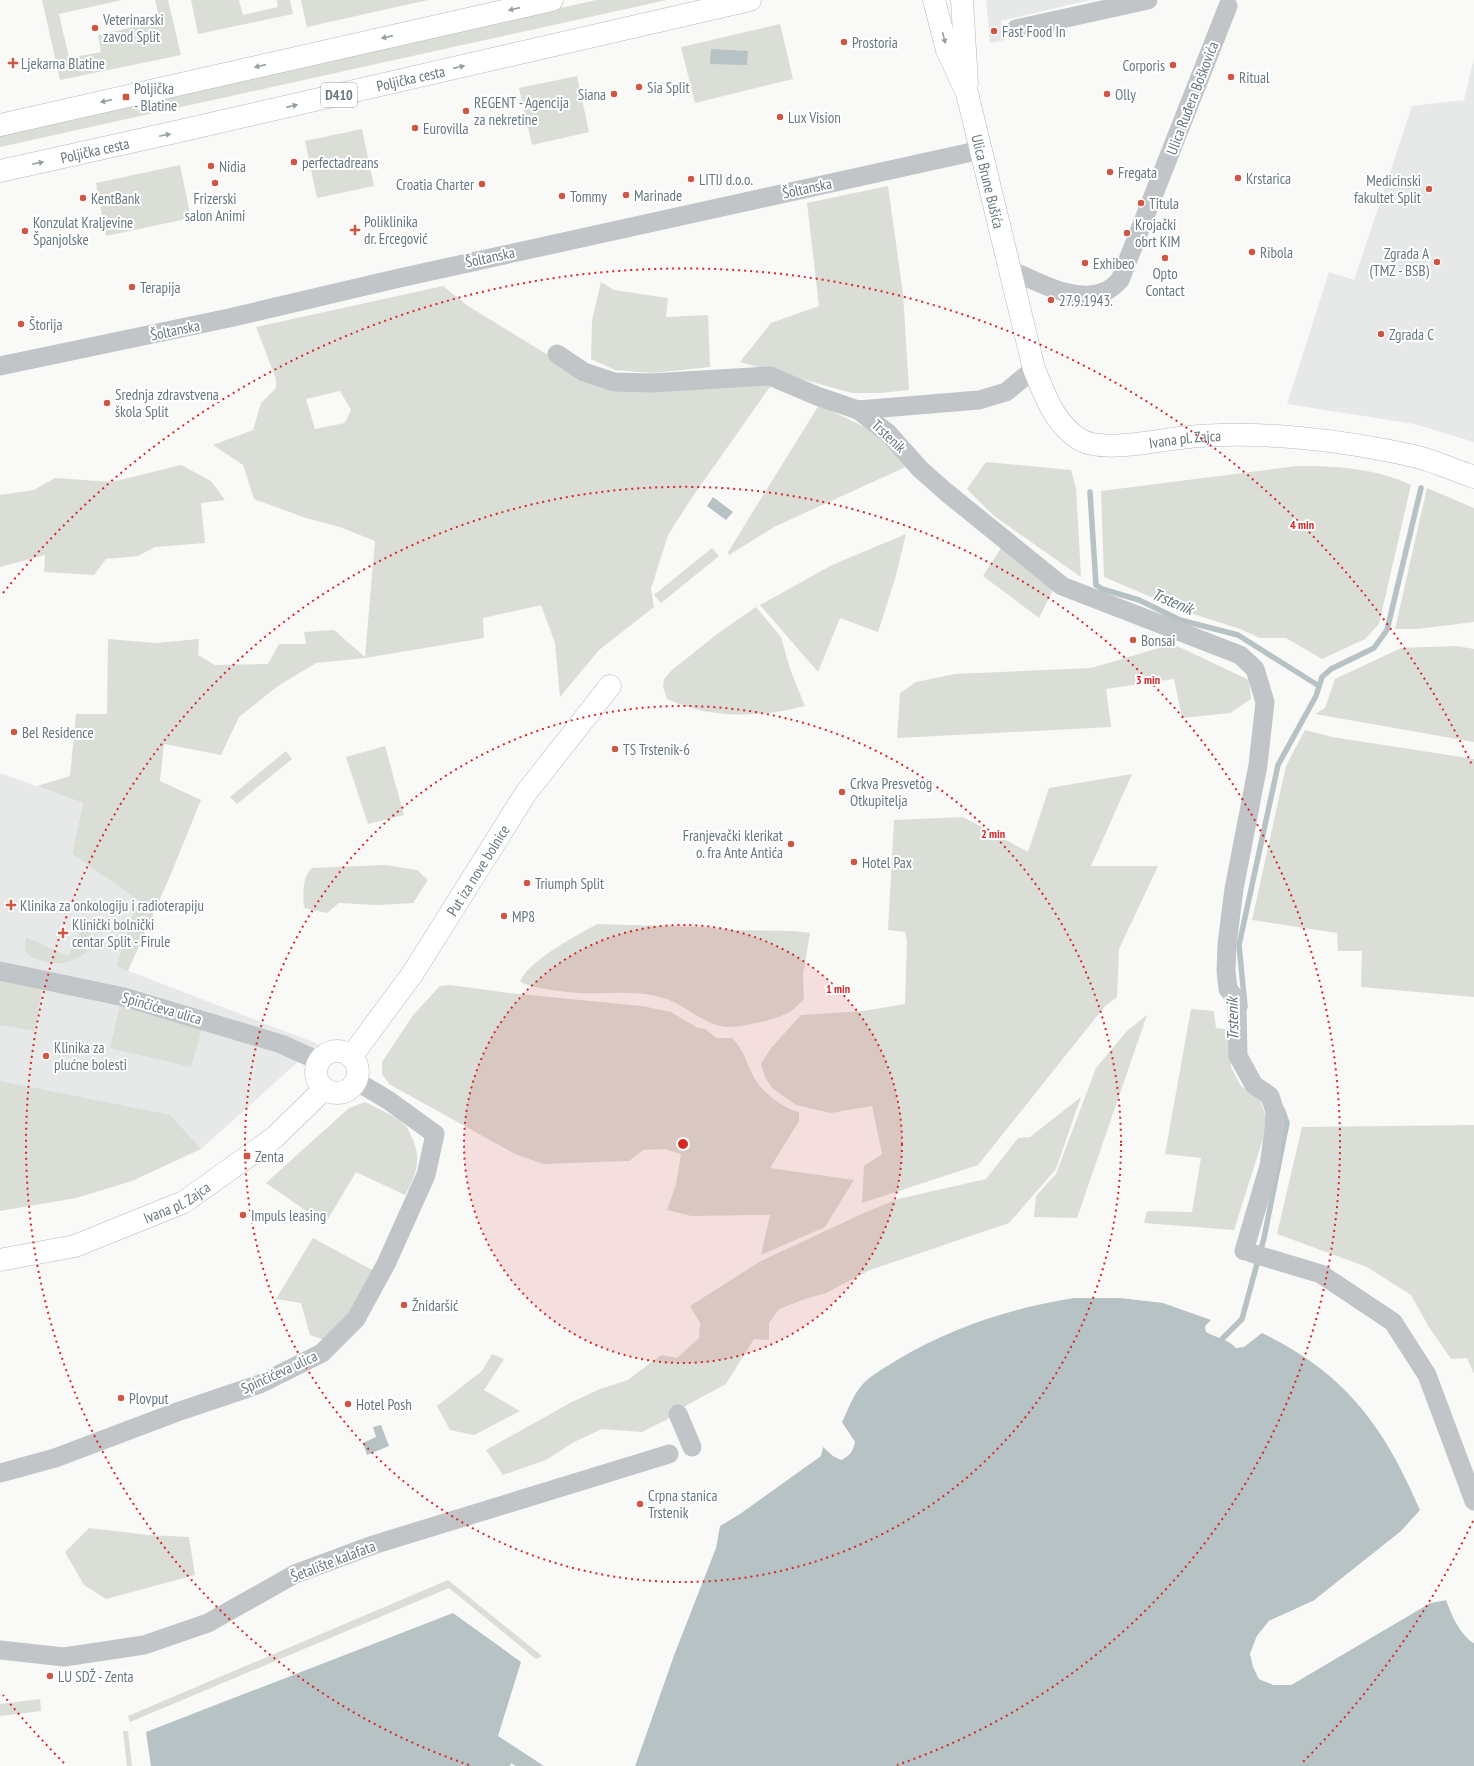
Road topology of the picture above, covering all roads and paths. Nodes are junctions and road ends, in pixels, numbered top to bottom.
1 (552, 0) edge
2 (750, 0) edge
3 (934, 0) edge
4 (962, 0) edge
5 (1148, 0) edge
6 (1228, 6) dead end
7 (1016, 29) dead end
8 (967, 93) junction
9 (0, 125) edge
10 (981, 150) junction
11 (0, 171) edge
12 (1010, 270) junction
13 (557, 354) dead end
14 (0, 366) edge
15 (1034, 369) junction
16 (858, 410) junction
17 (1474, 477) edge
18 (610, 686) dead end
19 (0, 970) edge
20 (351, 1057) junction
21 (319, 1061) junction
22 (356, 1081) junction
23 (324, 1089) junction
24 (0, 1260) edge
25 (678, 1414) dead end
26 (692, 1447) dead end
27 (669, 1454) dead end
28 (0, 1473) edge
29 (1474, 1501) edge
30 (0, 1650) edge

1 -> 9 street
11 -> 2 street, Poljička cesta / D410
3 -> 8 street, Ulica Brune Bušića
4 - 8 street, Ulica Brune Bušića
5 - 7 street
6 - 12 street, Ulica Ruđera Boškovića
8 - 10 street, Ulica Brune Bušića
10 - 12 street, Ulica Brune Bušića
10 - 14 street, Šoltanska
12 - 15 street, Ivana pl. Zajca
13 - 16 street, Trstenik
15 - 16 street, Trstenik
15 - 17 street, Ivana pl. Zajca
16 - 29 street, Trstenik
18 - 20 street, Put iza nove bolnice
19 - 21 street, Spinčićeva ulica
20 - 21 street
20 - 22 street
21 - 23 street
22 - 23 street
22 - 28 street, Spinčićeva ulica
23 - 24 street, Ivana pl. Zajca
25 - 26 street
27 - 30 street, Šetalište kalafata

